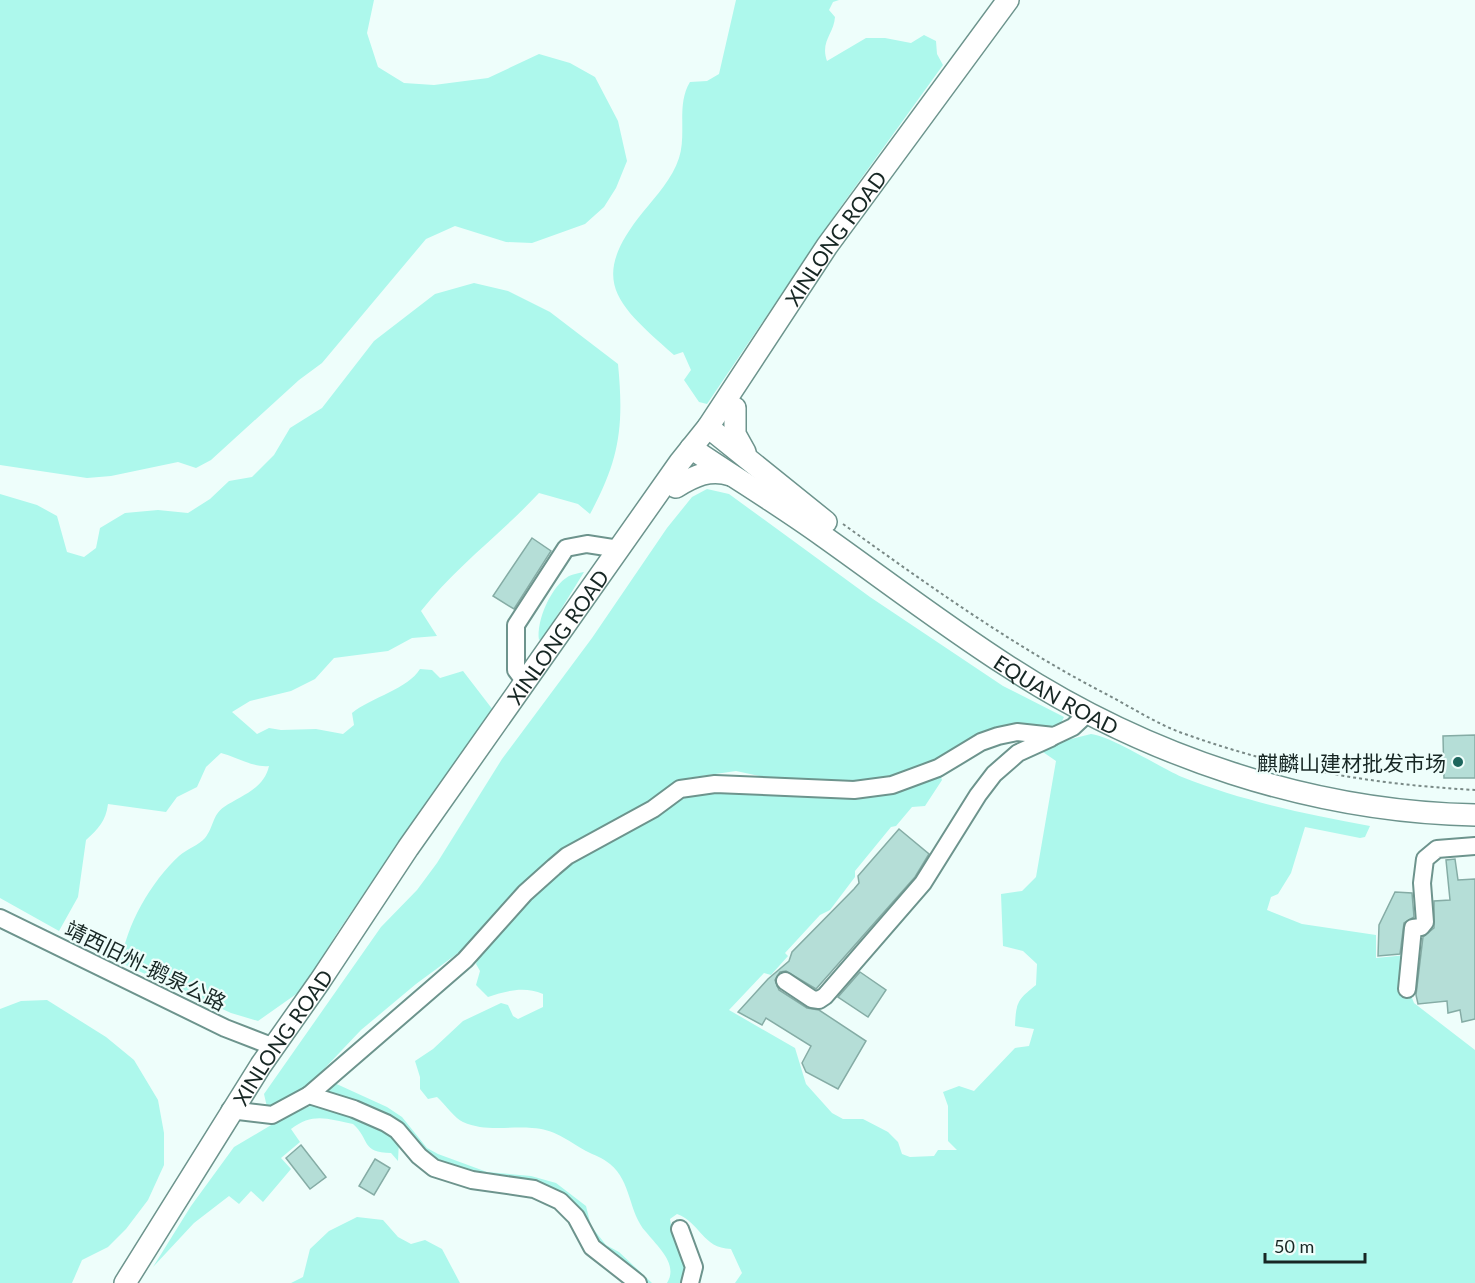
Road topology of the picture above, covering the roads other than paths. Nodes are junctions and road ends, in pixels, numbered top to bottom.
1 (1008, 0) edge
2 (1016, 0) edge
3 (735, 408) junction
4 (713, 430) junction
5 (696, 452) junction
6 (746, 470) junction
7 (676, 487) junction
8 (619, 549) junction
9 (525, 682) junction
10 (1089, 712) junction
11 (1054, 736) junction
12 (1475, 802) edge
13 (1475, 815) edge
14 (1475, 846) edge
15 (0, 918) edge
16 (785, 981) dead end
17 (1407, 989) dead end
18 (274, 1047) junction
19 (309, 1095) junction
20 (236, 1111) junction
21 (680, 1229) dead end
22 (124, 1283) edge
23 (135, 1283) edge
24 (638, 1283) edge
25 (690, 1283) edge

1 - 4 main road, XINLONG ROAD
2 - 3 main road, XINLONG ROAD
3 - 4 main road, XINLONG ROAD
3 - 6 main road
4 - 5 main road, XINLONG ROAD
4 - 6 main road, EQUAN ROAD
5 - 6 main road, EQUAN ROAD
5 - 7 main road, XINLONG ROAD
5 - 8 main road, XINLONG ROAD
6 - 7 main road
6 - 10 main road, EQUAN ROAD
6 - 12 main road, EQUAN ROAD
7 - 20 main road, XINLONG ROAD
8 - 9 main road, XINLONG ROAD
8 - 9 street
9 - 18 main road, XINLONG ROAD
10 - 11 street
10 - 13 main road, EQUAN ROAD
11 - 16 street
11 - 19 street
14 - 17 street
15 - 18 street, 靖西旧州-鹅泉公路
18 - 20 main road, XINLONG ROAD
19 - 20 street
19 - 24 street
20 - 22 main road, XINLONG ROAD
20 - 23 main road, XINLONG ROAD
21 - 25 street

